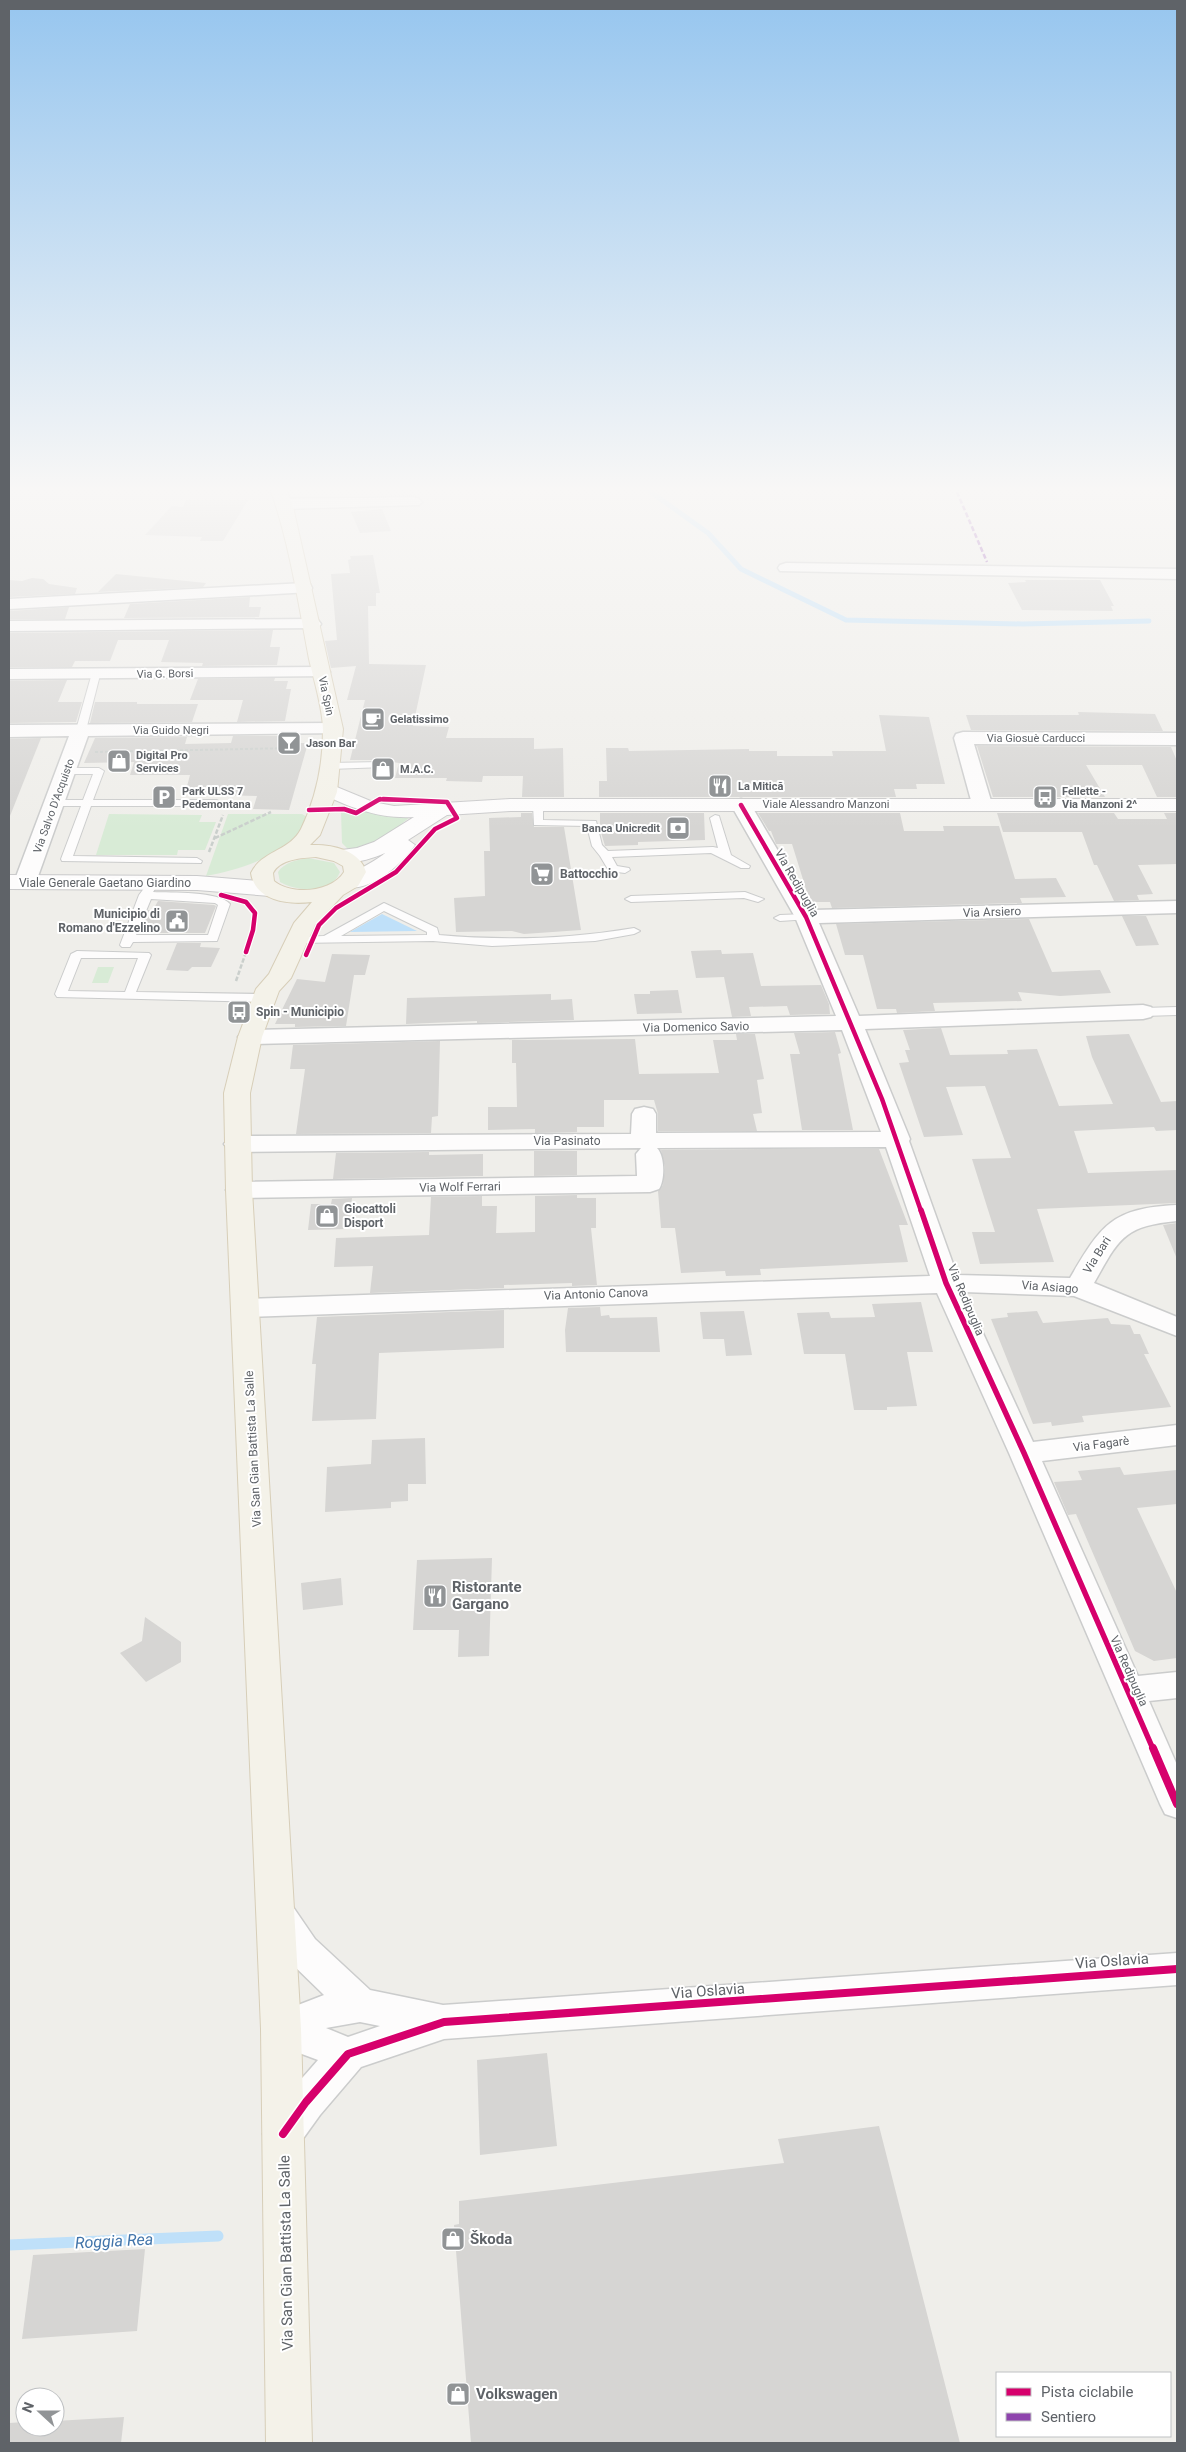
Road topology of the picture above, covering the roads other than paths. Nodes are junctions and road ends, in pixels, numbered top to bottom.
1 (106, 599) edge
2 (307, 599) edge
3 (9, 604) edge
4 (312, 624) junction
5 (9, 626) edge
6 (320, 672) junction
7 (9, 674) edge
8 (95, 675) junction
9 (81, 730) junction
10 (9, 731) edge
11 (1177, 739) edge
12 (332, 748) junction
13 (382, 765) dead end
14 (67, 772) junction
15 (327, 790) junction
16 (55, 803) junction
17 (87, 803) junction
18 (217, 803) dead end
19 (982, 804) junction
20 (538, 805) junction
21 (741, 805) junction
22 (1177, 805) edge
23 (445, 811) junction
24 (715, 818) dead end
25 (416, 825) junction
26 (337, 854) junction
27 (605, 854) junction
28 (726, 857) junction
29 (276, 860) junction
30 (202, 861) road end
31 (745, 866) dead end
32 (625, 870) dead end
33 (17, 882) edge
34 (202, 884) junction
35 (342, 887) junction
36 (148, 889) junction
37 (276, 891) junction
38 (631, 899) dead end
39 (758, 899) dead end
40 (1177, 907) edge
41 (806, 917) junction
42 (780, 918) dead end
43 (634, 931) dead end
44 (129, 938) junction
45 (152, 938) junction
46 (433, 938) junction
47 (297, 940) junction
48 (325, 940) junction
49 (122, 955) junction
50 (145, 955) junction
51 (266, 994) junction
52 (129, 996) junction
53 (1177, 1011) edge
54 (1142, 1012) joint
55 (851, 1023) junction
56 (250, 1037) junction
57 (644, 1114) dead end
58 (898, 1139) junction
59 (237, 1144) junction
60 (646, 1147) junction
61 (240, 1190) junction
62 (1177, 1213) edge
63 (946, 1283) junction
64 (1078, 1287) junction
65 (246, 1308) junction
66 (1177, 1327) edge
67 (1177, 1435) edge
68 (1024, 1452) junction
69 (1177, 1685) edge
70 (1126, 1690) junction
71 (1177, 1804) edge
72 (276, 1912) junction
73 (1177, 1969) edge
74 (360, 2005) junction
75 (444, 2022) junction
76 (281, 2029) junction
77 (348, 2054) junction
78 (284, 2134) junction
79 (289, 2443) edge

1 - 3 street
2 - 4 main road, Via Spin
4 - 5 street
4 - 6 main road, Via Spin
6 - 8 street, Via G. Borsi
6 - 12 main road, Via Spin
7 - 8 street, Via G. Borsi
8 - 9 lane
9 - 10 street, Via Guido Negri
9 - 12 street, Via Guido Negri
9 - 14 street, Via Salvo D'Acquisto
11 - 19 street, Via Giosuè Carducci
12 - 13 lane
12 - 15 main road, Via Spin
14 - 16 street, Via Salvo D'Acquisto
14 - 17 lane
15 - 23 main road, Viale Alessandro Manzoni
15 - 26 main road, Via Spin
15 - 29 main road, Via Spin
16 - 17 lane
16 - 33 street, Via Salvo D'Acquisto
17 - 18 lane
17 - 30 lane
19 - 21 main road, Viale Alessandro Manzoni
19 - 22 main road, Viale Alessandro Manzoni
20 - 21 main road, Viale Alessandro Manzoni
20 - 23 main road, Viale Alessandro Manzoni
20 - 27 lane
21 - 41 street, Via Redipuglia
23 - 25 main road, Viale Alessandro Manzoni
24 - 28 lane
25 - 26 main road, Viale Alessandro Manzoni
25 - 35 main road
26 - 29 main road
26 - 35 main road
27 - 28 lane
27 - 32 lane
28 - 31 lane
29 - 34 main road, Viale Generale Gaetano Giardino
29 - 37 main road
33 - 36 main road, Viale Generale Gaetano Giardino
34 - 36 main road, Viale Generale Gaetano Giardino
34 - 37 main road, Viale Generale Gaetano Giardino
35 - 37 main road
35 - 47 main road, Via San Gian Battista La Salle
36 - 44 lane
36 - 45 lane
37 - 51 main road, Via San Gian Battista La Salle
38 - 39 lane
40 - 41 street, Via Arsiero
41 - 42 lane
41 - 55 street, Via Redipuglia
43 - 46 lane
44 - 45 lane
44 - 49 lane
45 - 50 lane
46 - 48 lane
46 - 48 lane
47 - 48 lane
47 - 51 main road, Via San Gian Battista La Salle
49 - 50 lane
49 - 52 lane
50 - 52 lane
51 - 52 lane
51 - 56 main road, Via San Gian Battista La Salle
53 - 54 lane
54 - 55 street, Via Domenico Savio
55 - 56 street, Via Domenico Savio
55 - 58 street, Via Redipuglia
56 - 59 main road, Via San Gian Battista La Salle
57 - 60 street
58 - 60 street, Via Pasinato
58 - 63 street, Via Redipuglia
59 - 60 street, Via Pasinato
59 - 61 main road, Via San Gian Battista La Salle
60 - 61 street, Via Wolf Ferrari
61 - 65 main road, Via San Gian Battista La Salle
62 - 64 street, Via Bari
63 - 64 street, Via Asiago
63 - 65 street, Via Antonio Canova
63 - 68 street, Via Redipuglia
64 - 66 street, Via Asiago
65 - 72 main road, Via San Gian Battista La Salle
67 - 68 street, Via Fagarè
68 - 70 street, Via Redipuglia
69 - 70 street
70 - 71 street, Via Redipuglia
72 - 74 street
72 - 76 main road, Via San Gian Battista La Salle
73 - 75 street, Via Oslavia
74 - 75 street, Via Oslavia
74 - 76 street, Via Oslavia
75 - 77 street, Via Oslavia
76 - 77 street
76 - 78 main road, Via San Gian Battista La Salle
77 - 78 street
78 - 79 main road, Via San Gian Battista La Salle

